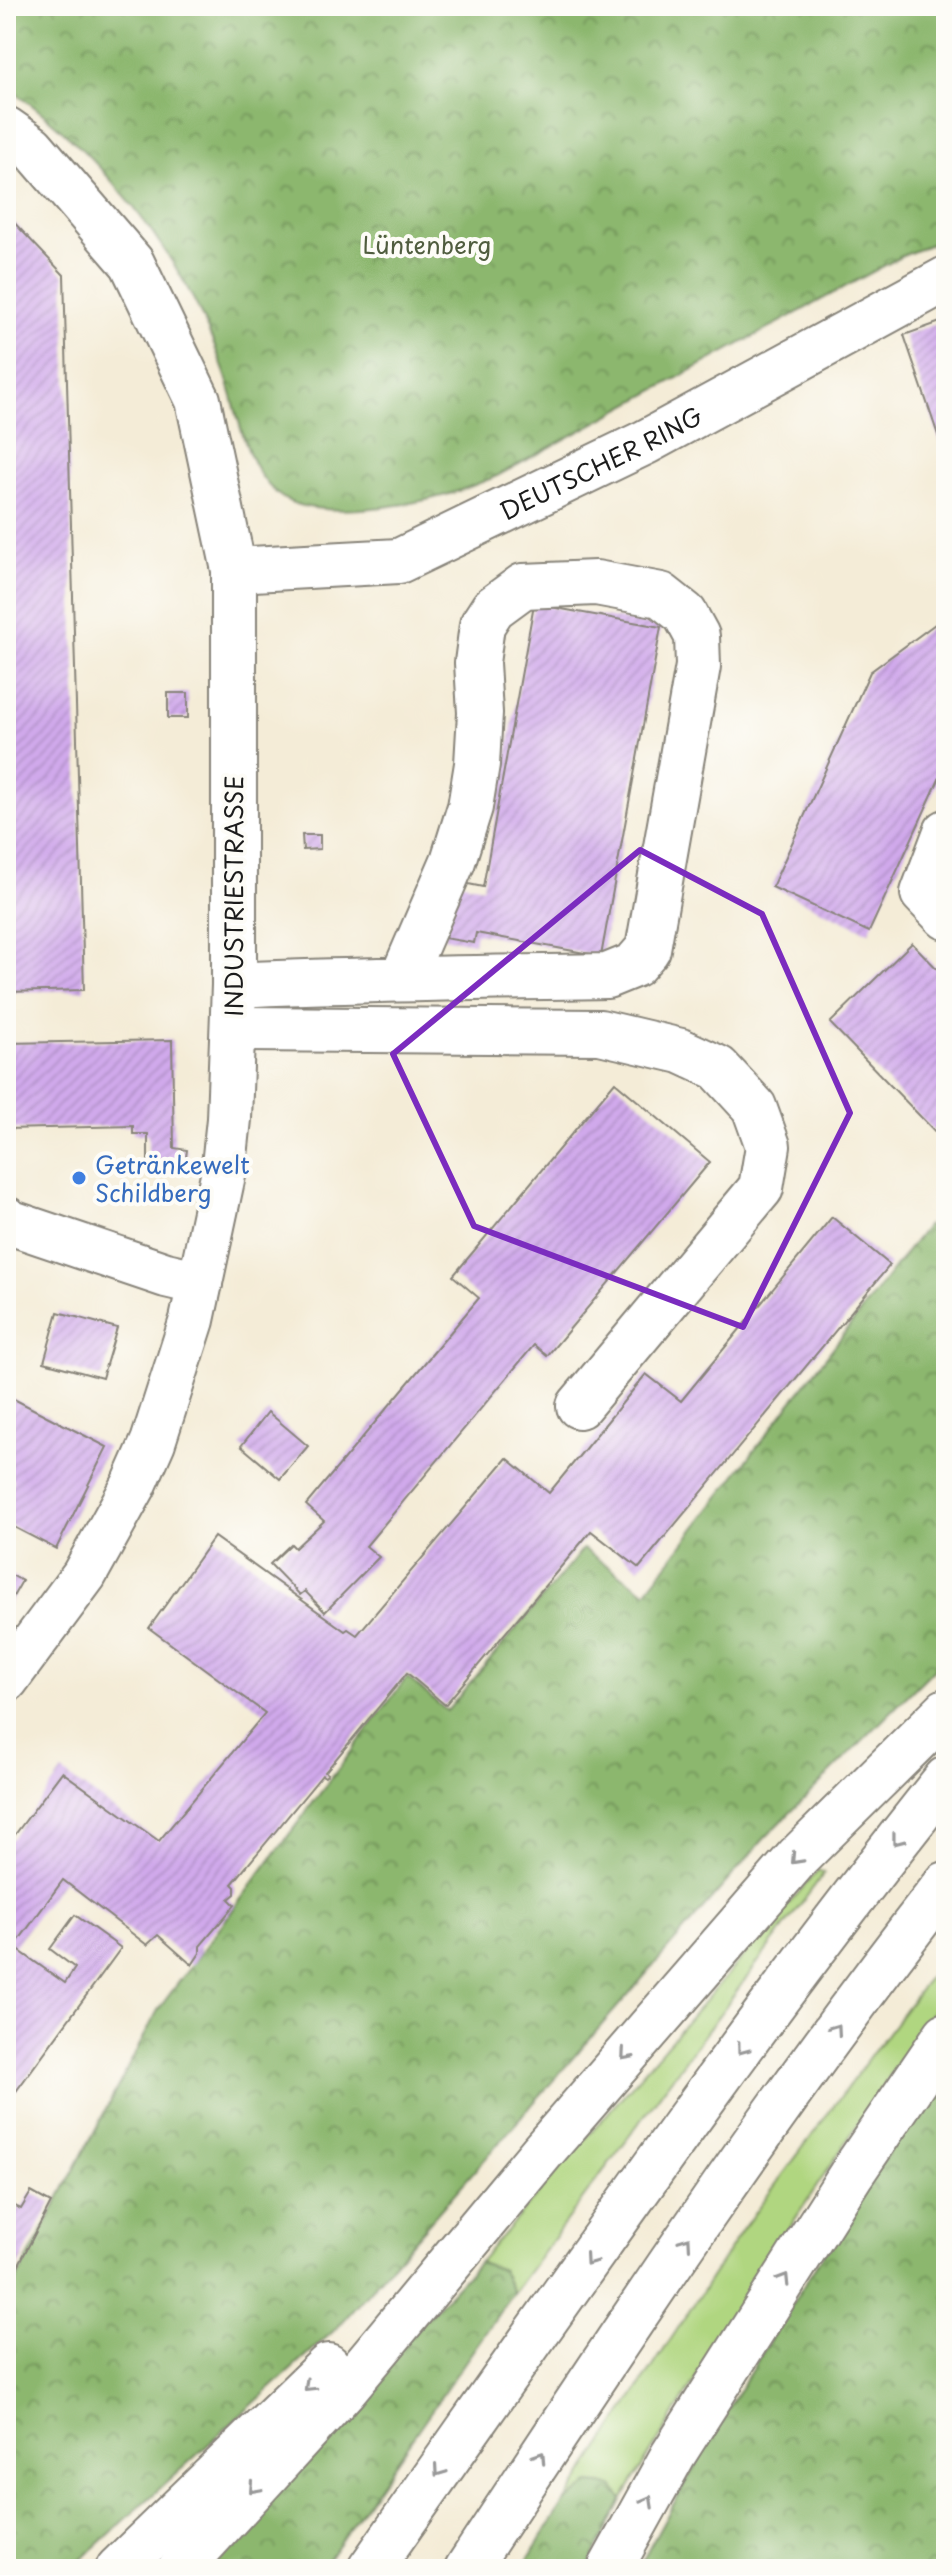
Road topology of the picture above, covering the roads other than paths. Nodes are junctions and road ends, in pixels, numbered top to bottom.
1 (6, 129) edge
2 (946, 279) edge
3 (234, 570) junction
4 (946, 832) edge
5 (946, 917) edge
6 (402, 979) junction
7 (234, 985) junction
8 (233, 1029) junction
9 (6, 1219) edge
10 (200, 1283) junction
11 (579, 1406) dead end
12 (6, 1680) edge
13 (946, 1711) edge
14 (946, 1779) edge
15 (946, 1884) edge
16 (946, 2035) edge
17 (542, 2152) junction
18 (118, 2569) edge
19 (180, 2569) edge
20 (370, 2569) edge
21 (467, 2569) edge
22 (610, 2569) edge

1 - 3 main road, INDUSTRIESTRASSE
2 - 3 main road, DEUTSCHER RING
3 - 7 main road, INDUSTRIESTRASSE
4 - 5 main road
6 - 6 main road
6 - 7 main road
7 - 8 main road, INDUSTRIESTRASSE
8 - 10 main road, INDUSTRIESTRASSE
8 - 11 main road
9 - 10 main road
10 - 12 main road, INDUSTRIESTRASSE
13 -> 17 main road
14 -> 20 main road
21 -> 15 main road
22 -> 16 main road
17 -> 18 main road
17 -> 19 main road

